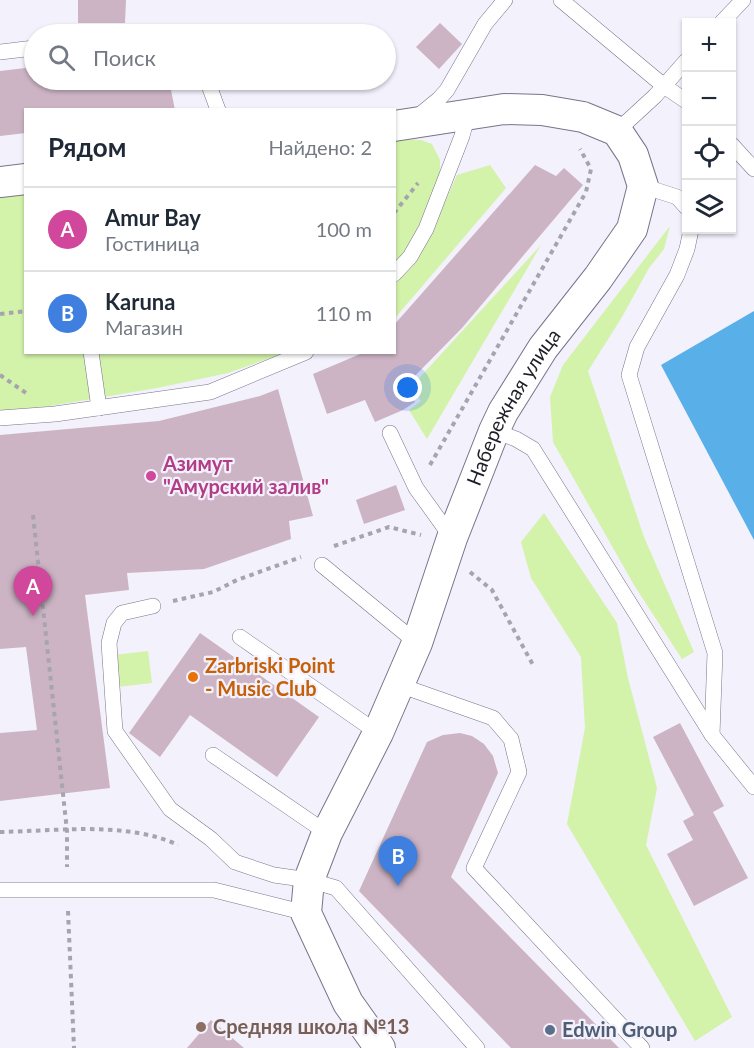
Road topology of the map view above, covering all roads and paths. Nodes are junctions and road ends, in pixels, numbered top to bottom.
1 (505, 0) edge
2 (561, 0) edge
3 (743, 0) edge
4 (726, 18) edge
5 (24, 49) edge
6 (0, 52) edge
7 (682, 66) edge
8 (664, 86) junction
9 (211, 90) edge
10 (682, 99) edge
11 (217, 108) edge
12 (468, 114) junction
13 (401, 125) edge
14 (617, 131) junction
15 (572, 143) dead end
16 (736, 149) edge
17 (754, 169) edge
18 (24, 179) edge
19 (421, 179) dead end
20 (0, 182) edge
21 (643, 186) junction
22 (682, 202) edge
23 (396, 210) edge
24 (690, 234) edge
25 (396, 272) edge
26 (24, 311) edge
27 (0, 314) edge
28 (91, 354) edge
29 (303, 354) edge
30 (99, 408) junction
31 (0, 418) edge
32 (494, 431) junction
33 (390, 433) dead end
34 (416, 488) junction
35 (33, 515) dead end
36 (449, 545) junction
37 (302, 557) dead end
38 (323, 557) joint
39 (153, 606) joint
40 (240, 637) dead end
41 (417, 643) junction
42 (532, 665) dead end
43 (399, 685) junction
44 (378, 733) junction
45 (712, 735) junction
46 (213, 755) dead end
47 (754, 787) edge
48 (67, 831) junction
49 (0, 832) edge
50 (327, 833) junction
51 (180, 846) dead end
52 (309, 880) junction
53 (0, 890) edge
54 (67, 890) junction
55 (306, 913) junction
56 (75, 1048) edge
57 (380, 1048) edge
58 (477, 1048) edge
59 (642, 1048) edge

1 - 13 lane
2 - 8 lane
3 - 4 lane
5 - 6 lane
7 - 8 lane
8 - 10 lane
8 - 14 lane
9 - 11 lane
12 - 13 street
12 - 14 street
12 - 25 lane
14 - 21 street
15 - 34 path
16 - 17 lane
18 - 20 street
19 - 23 path
21 - 22 lane
21 - 32 street, Набережная улица
24 - 45 lane
26 - 27 path
28 - 30 lane
29 - 30 lane
30 - 31 lane
32 - 36 street, Набережная улица
32 - 45 lane
33 - 34 lane
34 - 36 lane
35 - 48 path
36 - 38 path
36 - 41 street, Набережная улица
36 - 42 path
37 - 39 path
38 - 41 lane
39 - 52 lane
40 - 44 lane
41 - 43 street, Набережная улица
43 - 44 street, Набережная улица
43 - 59 lane
44 - 50 street, Набережная улица
45 - 47 lane
46 - 50 lane
48 - 49 path
48 - 51 path
48 - 54 path
50 - 52 street, Набережная улица
52 - 55 street, Набережная улица
52 - 58 lane
53 - 54 lane
54 - 55 lane
54 - 56 path
55 - 57 street

